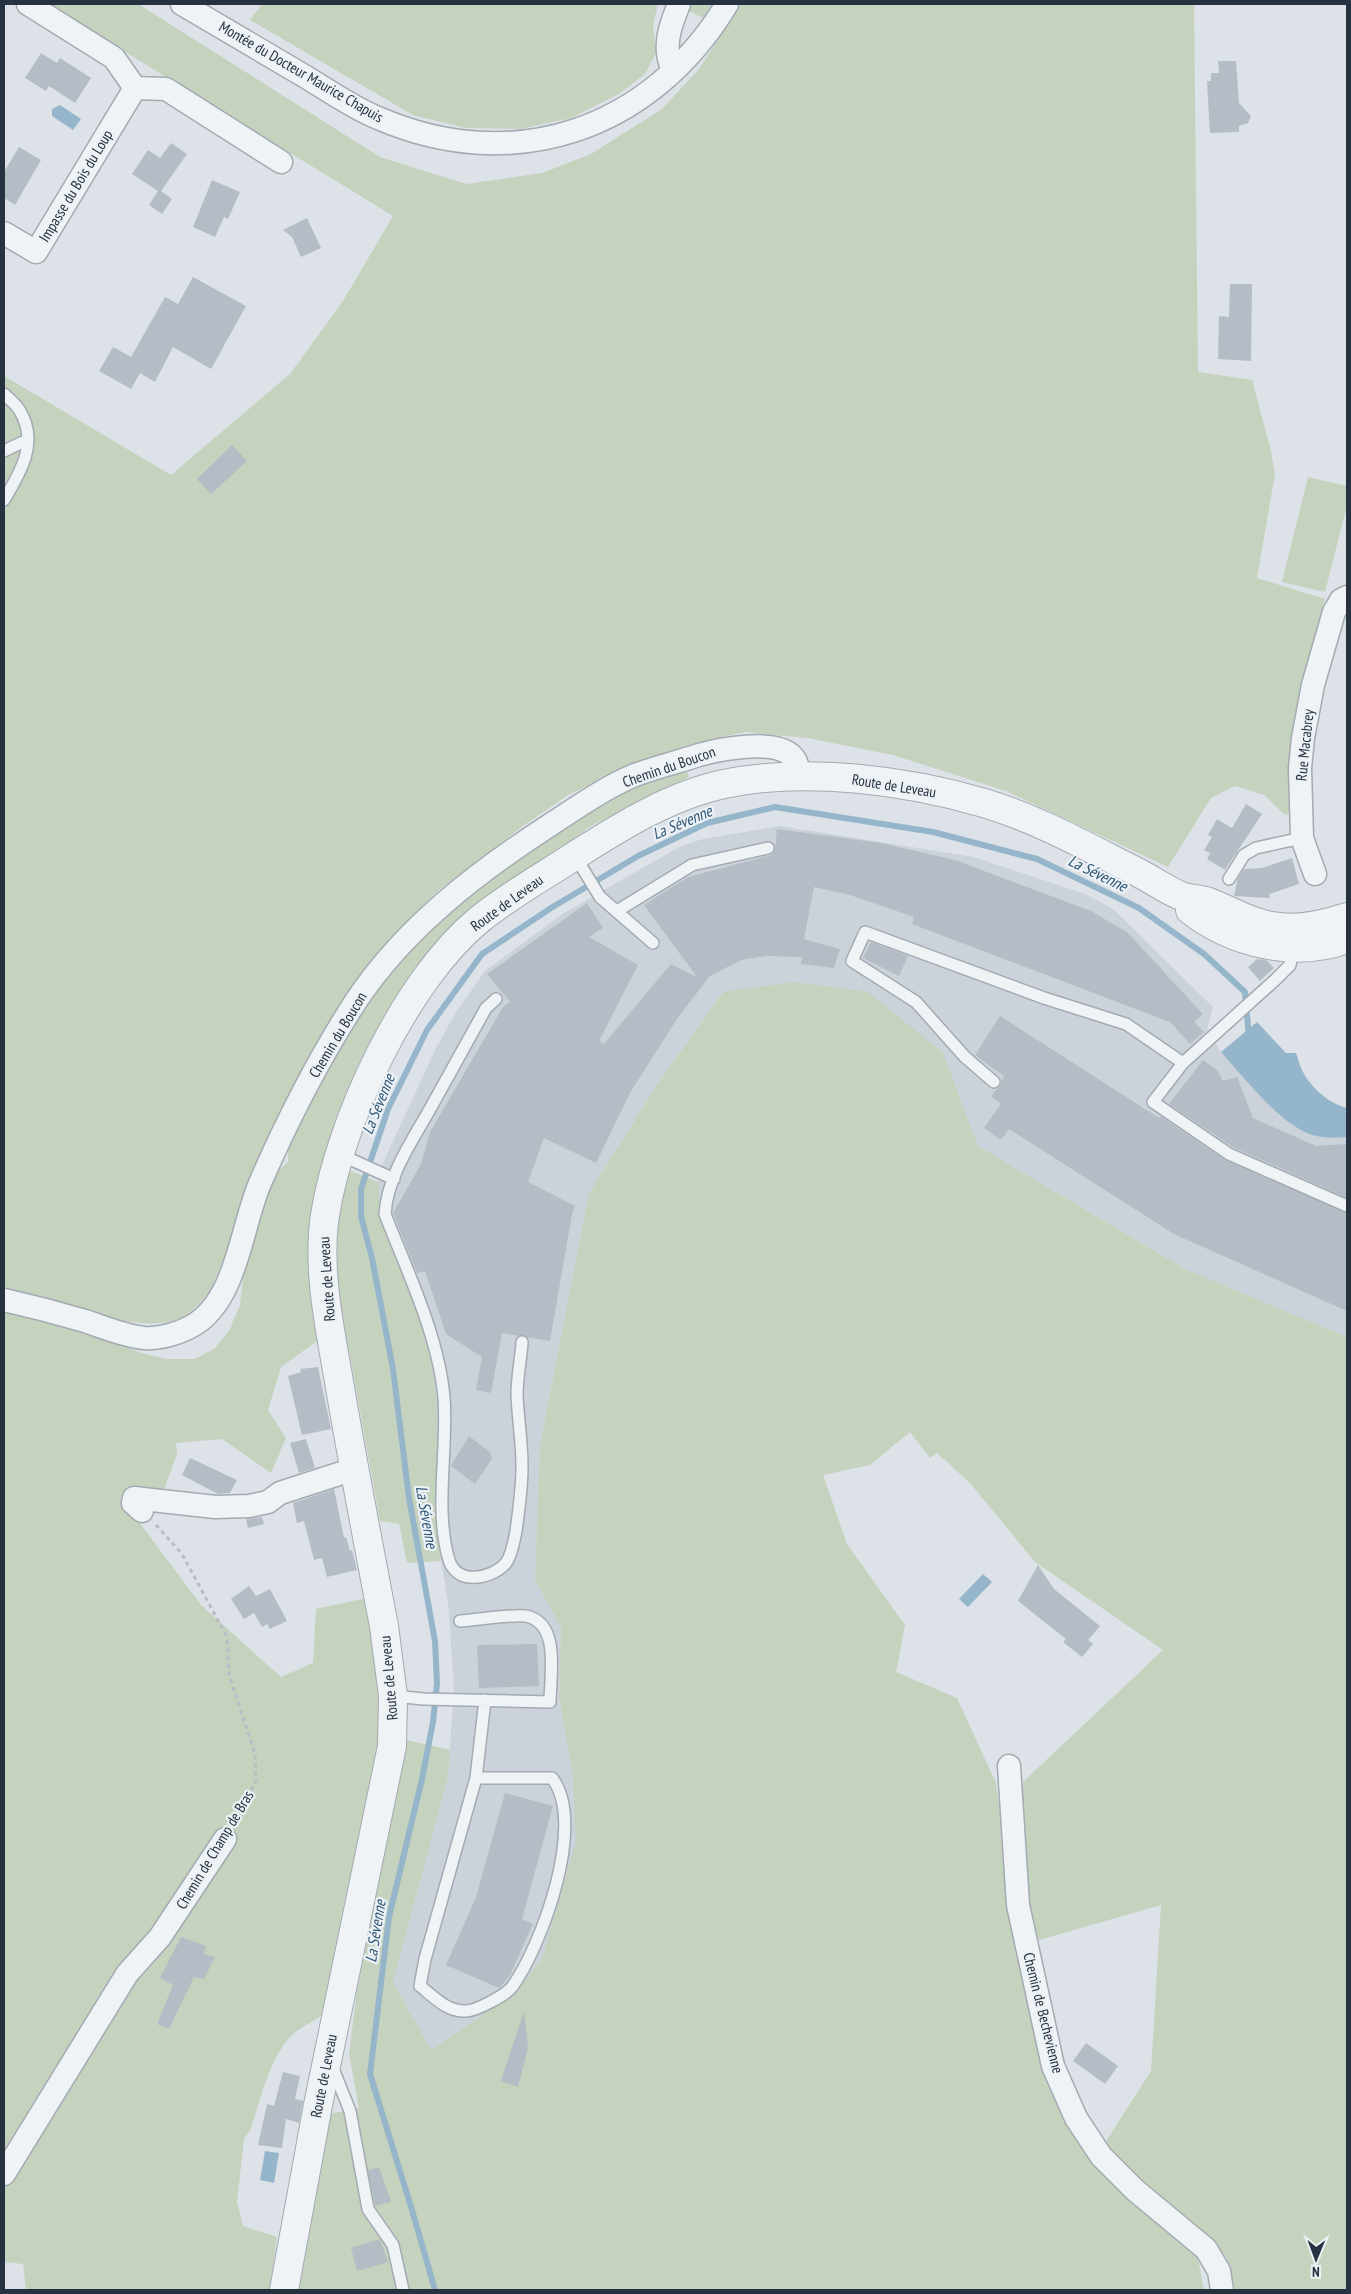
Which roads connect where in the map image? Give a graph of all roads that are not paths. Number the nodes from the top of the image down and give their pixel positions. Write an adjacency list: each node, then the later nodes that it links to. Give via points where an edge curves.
1 (28, 4): 6 (street, via 114,58)
2 (182, 4): 5 (street, Montée du Docteur Maurice Chapuis, via 377,118 426,135 466,143 510,144 574,131 604,120 628,106)
3 (679, 4): 5 (street, via 667,39 668,60)
4 (727, 4): 5 (street, Montée du Docteur Maurice Chapuis, via 691,56)
5 (674, 71)
6 (135, 88): 7 (street, via 166,89); 8 (street, Impasse du Bois du Loup, via 36,252)
7 (281, 162)
8 (4, 233)
9 (4, 394): 10 (lane, via 20,411)
10 (27, 440): 11 (lane); 12 (lane, via 27,456 21,472)
11 (4, 451)
12 (4, 500)
13 (1347, 597): 15 (street, Rue Macabrey, via 1341,600 1334,612 1313,685 1300,768)
14 (799, 775): 17 (street, Route de Leveau, via 750,780 698,791 641,818); 22 (street, Route de Leveau, via 922,789 986,804 1054,830 1174,892 1191,911 1232,934 1265,945); 31 (street, Chemin du Boucon, via 796,761 790,753 777,748 754,747 718,750 634,776 587,800 460,889 406,939 357,1000 272,1154 253,1199 227,1285 213,1307 193,1326 169,1336 144,1338)
15 (1302, 838): 18 (street, Rue Macabrey); 19 (lane, via 1256,848 1244,855)
16 (768, 848): 20 (lane, via 692,864)
17 (580, 865): 20 (lane, via 600,897); 28 (street, Route de Leveau, via 480,920 434,968 391,1033 371,1073)
18 (1315, 874)
19 (1229, 879)
20 (617, 911): 24 (lane)
21 (1347, 918): 22 (street)
22 (1295, 937): 23 (street, via 1333,944); 26 (lane, via 1290,964)
23 (1347, 940)
24 (653, 943)
25 (496, 999): 29 (lane, via 486,1008 412,1140)
26 (1183, 1063): 27 (lane, via 1126,1024 1044,998 865,932 852,961 916,1002 965,1057); 30 (lane, via 1153,1102 1229,1154)
27 (994, 1082)
28 (347, 1157): 29 (lane); 33 (street, Route de Leveau, via 324,1217 324,1280)
29 (394, 1179): 32 (lane, via 385,1214 433,1343 444,1395 443,1514 450,1562 457,1572 469,1577 482,1578 493,1573 506,1562 512,1548 522,1467 517,1394)
30 (1347, 1206)
31 (4, 1300)
32 (522, 1342)
33 (354, 1470): 34 (street, via 249,1506 215,1507 134,1498 133,1503); 36 (street, Route de Leveau, via 384,1626)
34 (142, 1511)
35 (460, 1621): 37 (lane, via 526,1616 541,1623 548,1633 550,1702)
36 (393, 1696): 37 (lane); 41 (street, Route de Leveau, via 392,1746 385,1788)
37 (485, 1700): 39 (lane)
38 (1008, 1766): 45 (street, Chemin de Bechevienne, via 1018,1905 1053,2066 1076,2118 1101,2156 1135,2190 1206,2249 1219,2270)
39 (476, 1778): 39 (lane, via 420,1986 446,2007 466,2012 486,2005 511,1989 534,1950 555,1888 564,1846 562,1797 552,1778)
40 (225, 1839): 42 (street, Chemin de Champ de Bras, via 160,1937 127,1974)
41 (328, 2056): 43 (street, Route de Leveau); 44 (lane, via 350,2111 368,2208 393,2245)
42 (4, 2174)
43 (284, 2290)
44 (404, 2290)
45 (1222, 2290)

